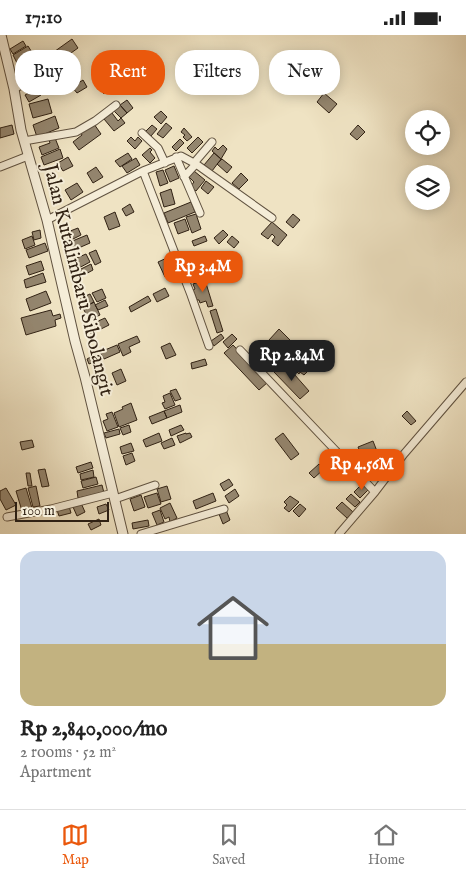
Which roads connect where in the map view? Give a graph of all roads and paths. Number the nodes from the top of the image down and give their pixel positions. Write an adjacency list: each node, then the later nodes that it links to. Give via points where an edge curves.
1 (2, 35): 2 (street, Jalan Kutalimbaru Sibolangit)
2 (14, 89): 5 (street, Jalan Kutalimbaru Sibolangit)
3 (116, 105): 5 (street, via 76,132)
4 (142, 133): 9 (street, via 158,148)
5 (24, 141): 7 (street, Jalan Kutalimbaru Sibolangit)
6 (212, 141): 10 (street)
7 (28, 156): 11 (street); 16 (street, Jalan Kutalimbaru Sibolangit)
8 (176, 157): 9 (street); 10 (street, via 186,157); 13 (street)
9 (165, 163): 12 (street)
10 (195, 163): 13 (street); 15 (street)
11 (0, 167)
12 (143, 171): 16 (street); 17 (street)
13 (184, 177): 14 (street)
14 (200, 213)
15 (272, 218)
16 (47, 220): 22 (street, Jalan Kutalimbaru Sibolangit)
17 (209, 346)
18 (240, 351): 21 (street)
19 (466, 382): 21 (street)
20 (155, 485): 22 (street)
21 (375, 492): 27 (street)
22 (114, 496): 24 (street); 25 (street, Jalan Kutalimbaru Sibolangit)
23 (224, 509): 26 (street)
24 (7, 517)
25 (123, 534)
26 (141, 534)
27 (339, 534)

